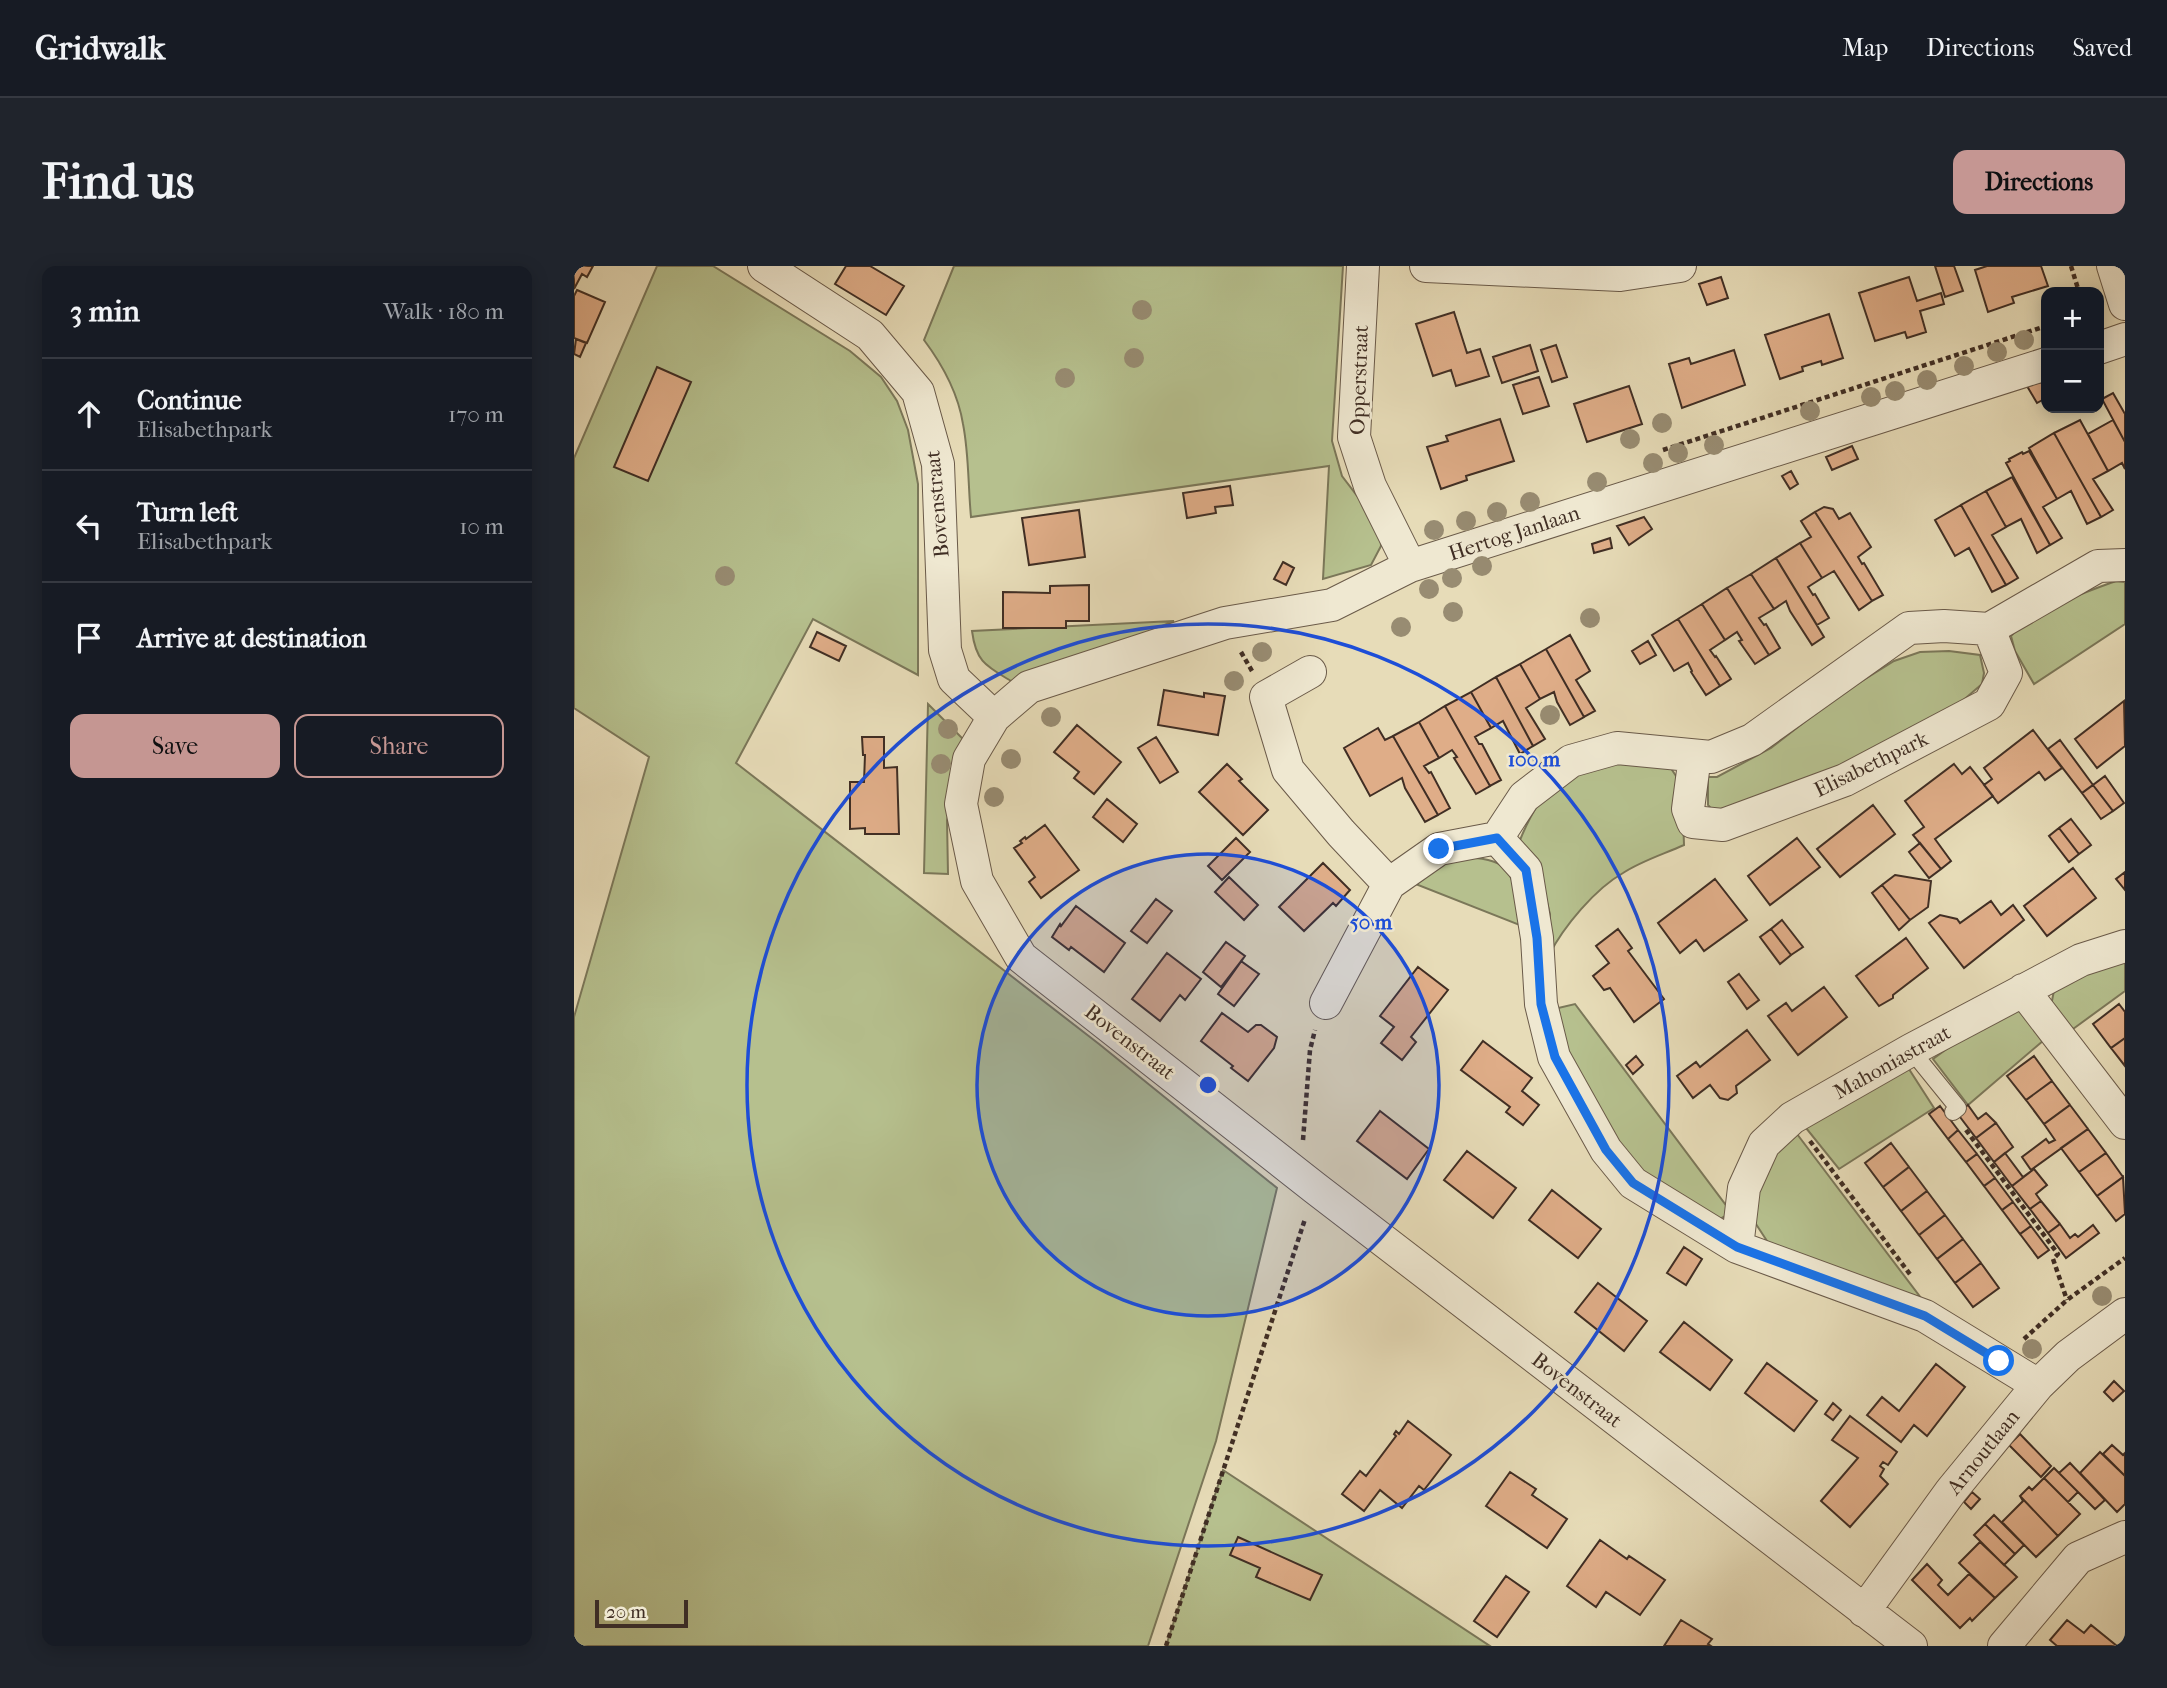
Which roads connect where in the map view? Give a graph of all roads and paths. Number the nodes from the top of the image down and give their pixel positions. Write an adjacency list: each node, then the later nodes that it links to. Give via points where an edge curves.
1 (764, 266): 20 (street, Bovenstraat, via 870,335 918,392 938,464 945,650 954,679)
2 (1363, 266): 15 (street, Opperstraat, via 1354,437 1370,486)
3 (1426, 266): 4 (street, via 1620,275)
4 (1680, 266)
5 (2071, 266): 7 (path)
6 (2113, 266): 8 (street)
7 (2077, 287)
8 (2125, 304)
9 (2041, 328): 13 (path)
10 (2125, 339): 11 (street)
11 (2104, 346)
12 (2041, 366): 15 (street, Hertog Janlaan)
13 (1661, 450)
14 (2125, 565): 17 (street, via 2098,566)
15 (1410, 566): 16 (street, Hertog Janlaan, via 1332,606)
16 (1225, 623): 19 (path); 20 (street, Hertog Janlaan, via 1029,687)
17 (1989, 629): 21 (street, via 1909,628 1752,740 1711,757); 21 (street, Elisabethpark, via 2006,673 1989,704 1845,780 1723,825 1693,822 1688,809)
18 (1310, 672): 19 (street)
19 (1266, 696): 23 (street, via 1288,770)
20 (993, 717): 31 (street, Bovenstraat, via 969,759 961,804 977,881 1021,957)
21 (1695, 756): 22 (street, via 1617,748 1571,761 1524,797)
22 (1497, 838): 23 (street, via 1439,849); 33 (street, via 1526,870 1541,1004 1555,1057 1606,1150 1633,1183)
23 (1389, 884): 26 (street)
24 (2125, 946): 25 (street, Mahoniastraat, via 2081,960)
25 (2023, 990): 27 (street, Mahoniastraat); 30 (street)
26 (1326, 1003): 31 (path, via 1310,1051 1302,1148)
27 (1911, 1049): 28 (lane, via 1958,1108); 29 (street, Mahoniastraat)
28 (1953, 1112): 35 (path, via 2058,1254 2053,1259)
29 (1792, 1118): 33 (street, Mahoniastraat, via 1764,1144 1744,1188); 37 (path, via 1930,1300)
30 (2125, 1123)
31 (1287, 1167): 32 (street, Bovenstraat)
32 (1315, 1188): 41 (street, Bovenstraat); 42 (path)
33 (1737, 1247): 37 (street)
34 (2125, 1258): 35 (path)
35 (2067, 1300): 38 (path)
36 (2125, 1314): 39 (street, Arnoutlaan)
37 (1925, 1316): 38 (street)
38 (1999, 1361): 39 (street)
39 (2038, 1385): 41 (street, Arnoutlaan, via 1951,1491)
40 (2125, 1537): 44 (street, via 2078,1558)
41 (1864, 1611): 43 (street, Bovenstraat)
42 (1166, 1646)
43 (1911, 1646)
44 (2004, 1646)

